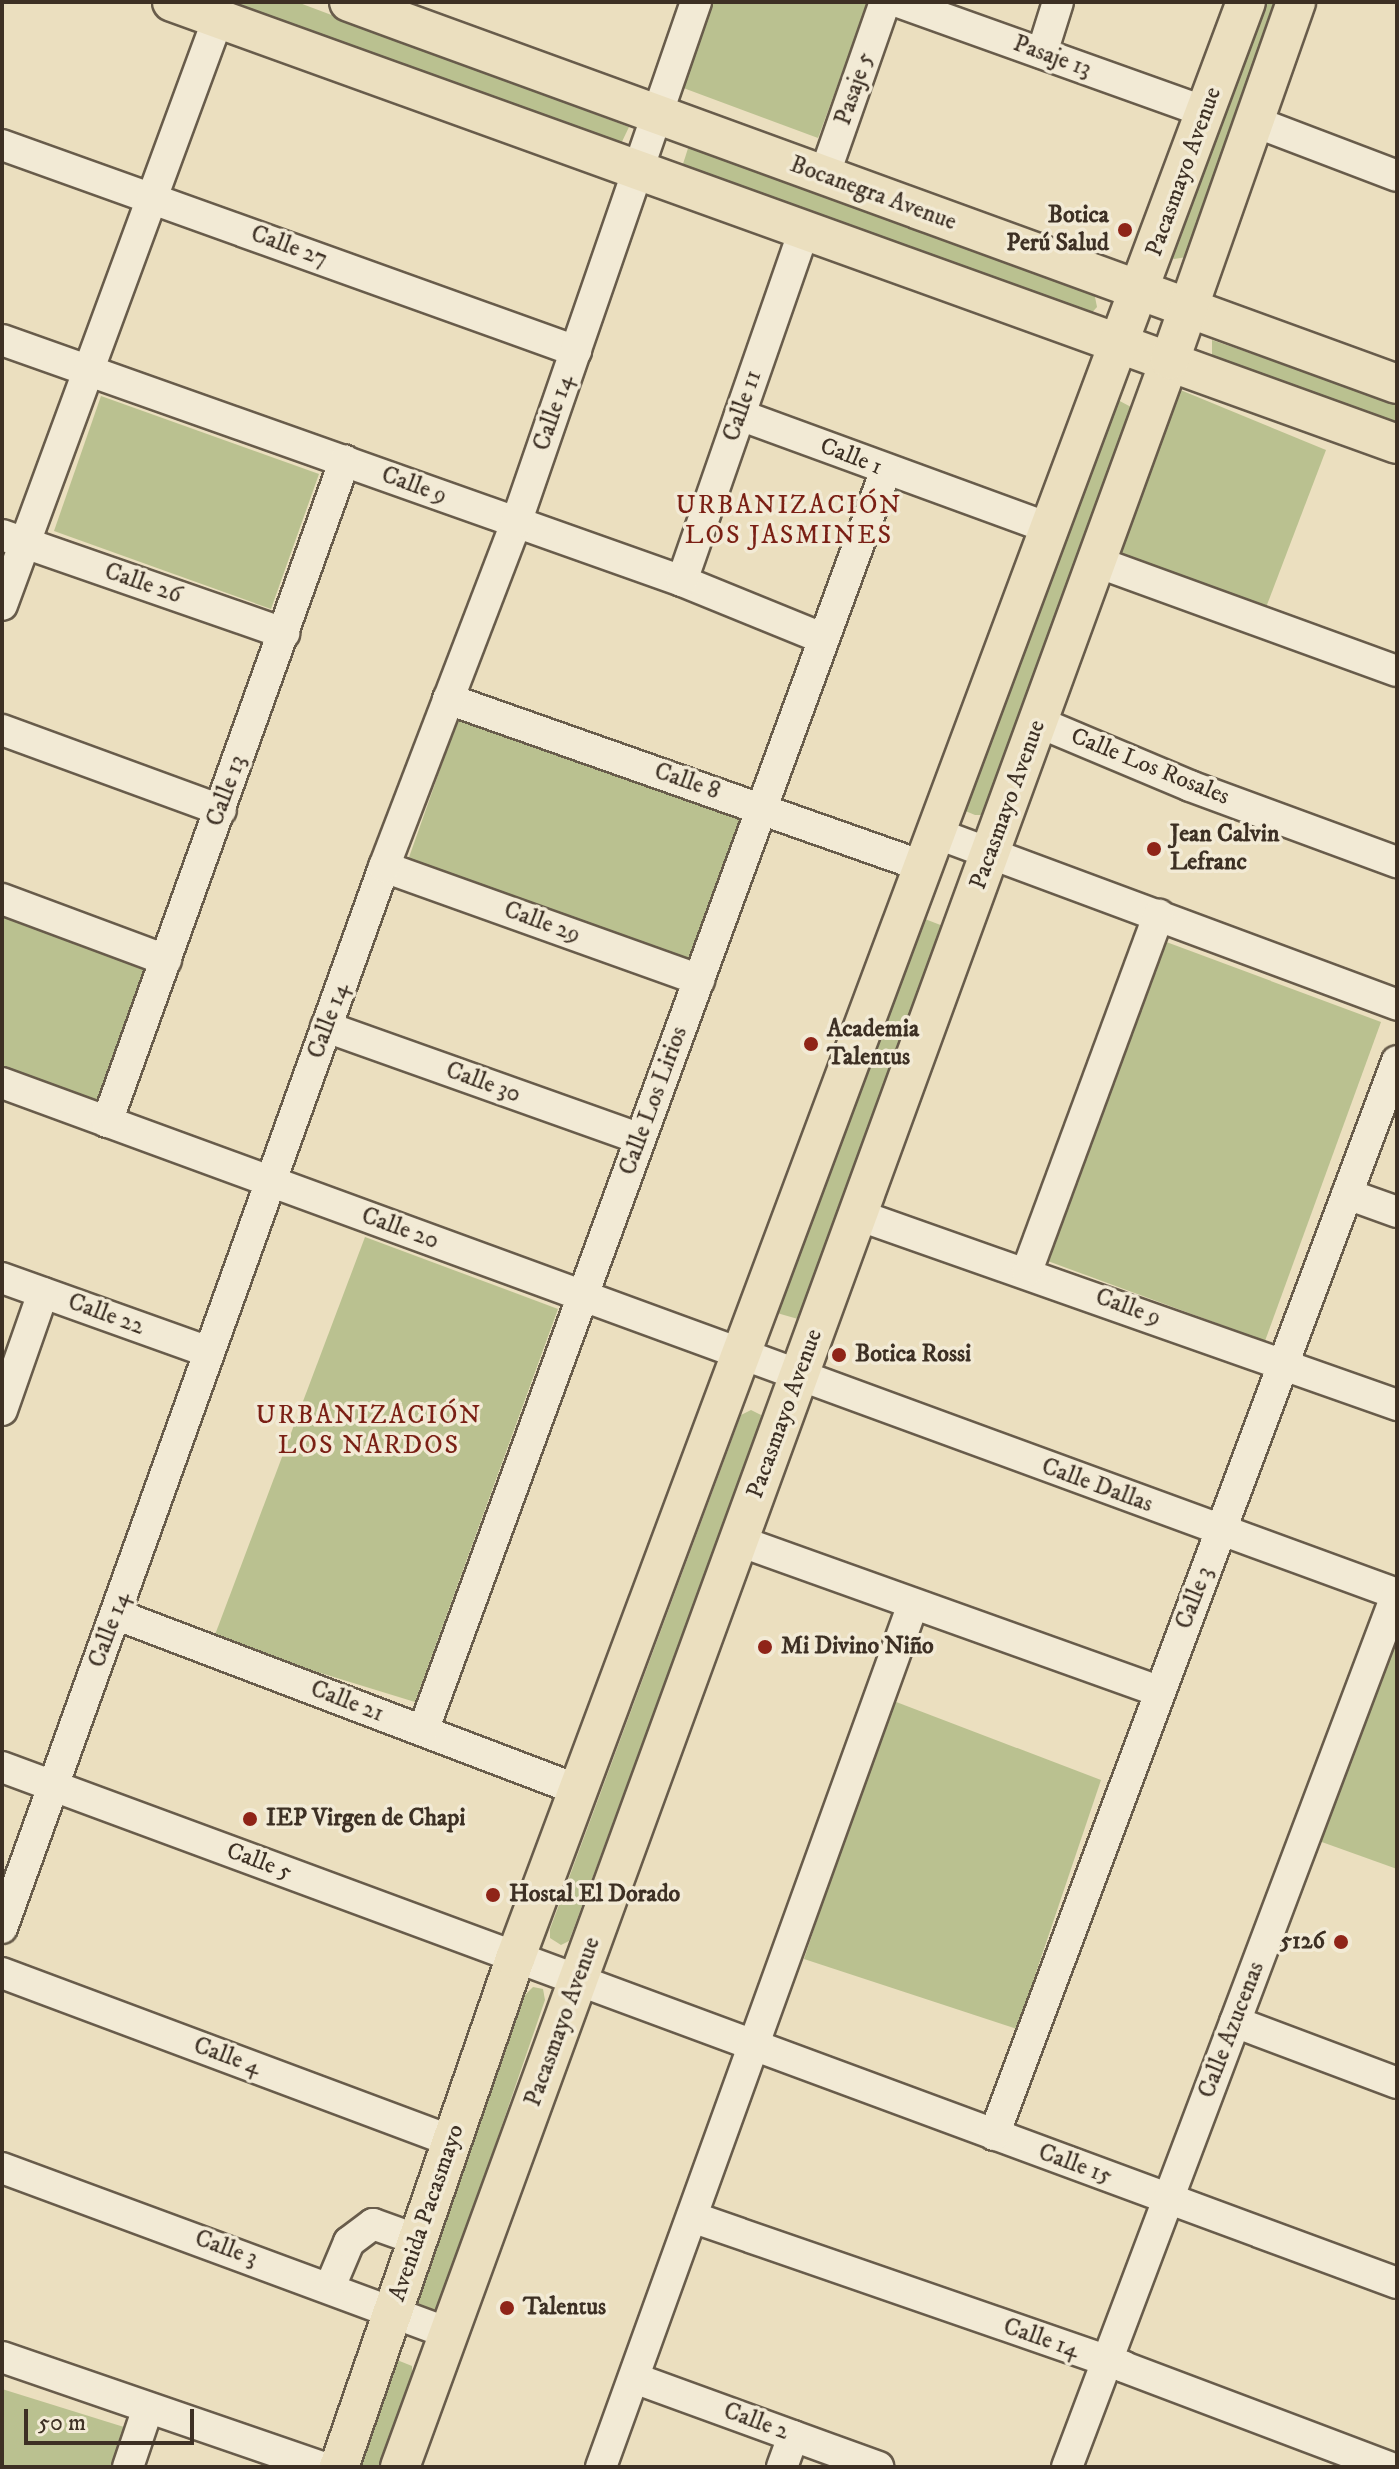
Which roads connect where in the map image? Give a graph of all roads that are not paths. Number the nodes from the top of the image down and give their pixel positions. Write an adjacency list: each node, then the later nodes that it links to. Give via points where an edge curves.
1 (172, 2): 9 (main road)
2 (349, 2): 12 (main road, Bocanegra Avenue)
3 (696, 2): 12 (street, Calle 14)
4 (885, 2): 16 (street, Pasaje 5)
5 (898, 2): 10 (street, Pasaje 13)
6 (1058, 2): 10 (street)
7 (1246, 2): 11 (main road, Pacasmayo Avenue)
8 (1296, 2): 13 (main road, Pacasmayo Avenue)
9 (218, 19): 15 (main road); 18 (street)
10 (1042, 53): 11 (street, Pasaje 13)
11 (1206, 112): 20 (main road, Pacasmayo Avenue)
12 (656, 114): 15 (street, Calle 14); 16 (main road, Bocanegra Avenue)
13 (1253, 121): 17 (street); 21 (main road, Pacasmayo Avenue)
14 (2, 145): 18 (street, Calle 27)
15 (640, 171): 19 (main road); 24 (street, Calle 14)
16 (824, 176): 20 (main road, Bocanegra Avenue)
17 (1397, 176)
18 (154, 198): 24 (street, Calle 27); 26 (street)
19 (804, 230): 23 (main road); 28 (street, Calle 11)
20 (1141, 292): 21 (main road, Bocanegra Avenue); 23 (main road, Pacasmayo Avenue)
21 (1188, 309): 25 (main road); 27 (main road, Bocanegra Avenue)
22 (2, 340): 26 (street, Calle 9)
23 (1122, 344): 25 (main road); 33 (main road, Pacasmayo Avenue)
24 (576, 351): 32 (street, Calle 14)
25 (1170, 360): 29 (main road); 35 (main road, Pacasmayo Avenue)
26 (89, 368): 30 (street, Calle 9); 34 (street)
27 (1397, 384)
28 (740, 415): 31 (street, Calle 1); 36 (street, Calle 11)
29 (1397, 444)
30 (345, 460): 32 (street, Calle 9); 38 (street, Calle 13)
31 (886, 470): 33 (street, Calle 1); 39 (street, Calle Los Lirios)
32 (516, 523): 36 (street, Calle 9); 41 (street, Calle 14)
33 (1052, 529): 48 (main road, Pacasmayo Avenue)
34 (13, 539): 37 (street); 38 (street, Calle 26)
35 (1097, 562): 40 (street); 42 (main road, Pacasmayo Avenue)
36 (682, 581): 39 (street, Calle 9)
37 (2, 605)
38 (284, 633): 45 (street, Calle 13)
39 (824, 639): 44 (street, Calle Los Lirios)
40 (1397, 671)
41 (448, 699): 44 (street, Calle 8); 49 (street, Calle 14)
42 (1038, 722): 46 (main road, Pacasmayo Avenue); 47 (street, Calle Los Rosales, via 1190,786)
43 (2, 730): 45 (street)
44 (761, 809): 48 (street, Calle 8); 54 (street, Calle Los Lirios)
45 (221, 810): 53 (street, Calle 13)
46 (990, 852): 48 (street, Calle 8); 51 (main road, Pacasmayo Avenue); 52 (street, Calle 8)
47 (1397, 862)
48 (927, 863): 51 (main road); 70 (main road, Pacasmayo Avenue)
49 (384, 867): 54 (street, Calle 29); 56 (street, Calle 14)
50 (2, 899): 53 (street)
51 (971, 905): 64 (main road, Pacasmayo Avenue)
52 (1159, 915): 55 (street, Calle 8); 65 (street)
53 (166, 960): 59 (street, Calle 13)
54 (699, 980): 60 (street, Calle Los Lirios)
55 (1397, 1005)
56 (326, 1027): 60 (street, Calle 30); 61 (street, Calle 14)
57 (1396, 1065): 62 (street, Calle 3)
58 (2, 1083): 59 (street, Calle 20)
59 (107, 1122): 61 (street, Calle 20)
60 (640, 1139): 68 (street, Calle Los Lirios)
61 (271, 1182): 68 (street, Calle 20); 69 (street, Calle 14)
62 (1347, 1194): 63 (street); 71 (street, Calle 3)
63 (1397, 1212)
64 (858, 1215): 65 (street, Calle 9); 72 (main road, Pacasmayo Avenue)
65 (1027, 1271): 71 (street, Calle 9)
66 (2, 1278): 67 (street, Calle 22)
67 (43, 1293): 69 (street, Calle 22); 74 (street)
68 (583, 1296): 70 (street, Calle 20); 81 (street, Calle Los Lirios)
69 (209, 1352): 79 (street, Calle 14)
70 (741, 1358): 72 (street, Calle 20); 84 (main road, Pacasmayo Avenue)
71 (1280, 1364): 73 (street, Calle 9); 75 (street, Calle 3)
72 (798, 1378): 75 (street, Calle Dallas); 76 (main road, Pacasmayo Avenue)
73 (1397, 1405)
74 (2, 1410)
75 (1221, 1530): 77 (street, Calle Dallas); 80 (street, Calle 3)
76 (739, 1541): 78 (street); 88 (main road, Pacasmayo Avenue)
77 (1397, 1594): 89 (street, Calle Azucenas)
78 (912, 1607): 80 (street); 90 (street)
79 (115, 1614): 81 (street, Calle 21); 83 (street, Calle 14)
80 (1160, 1692): 92 (street, Calle 3)
81 (423, 1731): 84 (street, Calle 21)
82 (2, 1767): 83 (street, Calle 5)
83 (53, 1787): 85 (street, Calle 14); 86 (street, Calle 5)
84 (578, 1790): 86 (main road, Pacasmayo Avenue)
85 (2, 1928)
86 (515, 1959): 88 (street, Calle 15); 93 (main road, Avenida Pacasmayo)
87 (2, 1973): 93 (street, Calle 4)
88 (577, 1982): 90 (street, Calle 15); 101 (main road, Pacasmayo Avenue)
89 (1235, 2022): 91 (street); 95 (street, Calle Azucenas)
90 (753, 2047): 92 (street, Calle 15); 96 (street)
91 (1397, 2083)
92 (994, 2135): 95 (street, Calle 15)
93 (452, 2141): 97 (main road, Avenida Pacasmayo)
94 (2, 2168): 99 (street, Calle 3)
95 (1168, 2200): 98 (street, Calle 15); 103 (street, Calle Azucenas)
96 (692, 2217): 103 (street, Calle 14); 104 (street)
97 (418, 2240): 99 (street, via 373,2224 349,2242); 100 (main road, Avenida Pacasmayo)
98 (1397, 2283)
99 (330, 2287): 100 (street, Calle 3)
100 (393, 2311): 101 (street, Calle 3); 109 (main road, Avenida Pacasmayo)
101 (449, 2333): 110 (main road, Pacasmayo Avenue)
102 (2, 2357): 105 (street)
103 (1107, 2361): 114 (street, Calle Azucenas); 115 (street, Calle 14)
104 (634, 2378): 106 (street, Calle 2); 111 (street)
105 (148, 2408): 107 (street); 108 (street)
106 (793, 2436): 112 (street); 113 (street, Calle 2)
107 (128, 2467)
108 (322, 2467)
109 (339, 2467)
110 (400, 2467)
111 (601, 2467)
112 (782, 2467)
113 (878, 2467)
114 (1067, 2467)
115 (1389, 2467)

